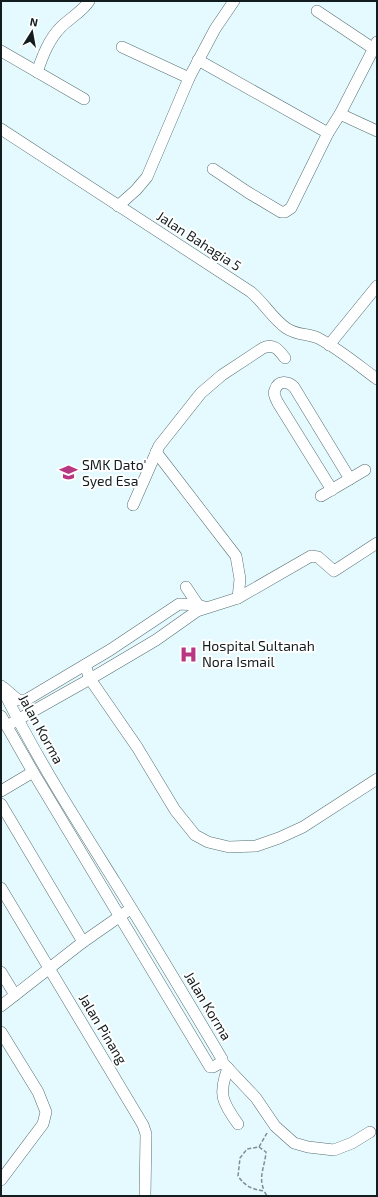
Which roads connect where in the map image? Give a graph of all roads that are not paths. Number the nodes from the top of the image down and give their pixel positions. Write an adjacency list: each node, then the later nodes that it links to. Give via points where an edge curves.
1 (89, 1): 8 (street, via 50,40)
2 (234, 1): 7 (street, via 215,28)
3 (317, 11): 4 (street)
4 (376, 45): 11 (street)
5 (122, 47): 9 (street)
6 (1, 51): 8 (street)
7 (198, 60): 9 (street); 14 (street)
8 (37, 72): 10 (street)
9 (189, 78): 16 (street, via 147,177)
10 (84, 98)
11 (340, 114): 13 (street); 14 (street)
12 (1, 129): 16 (street, Jalan Bahagia 5)
13 (377, 131)
14 (328, 133): 15 (street, via 291,208 285,212 249,193)
15 (213, 169)
16 (118, 206): 18 (street, Jalan Bahagia 5, via 251,292 286,328 298,334 316,337)
17 (377, 286): 18 (street)
18 (329, 345): 20 (street, Jalan Bahagia 5)
19 (285, 358): 21 (street, via 275,347 268,346 222,375 201,394)
20 (377, 378)
21 (156, 452): 26 (street); 29 (street, via 236,556 240,579)
22 (366, 470): 23 (street)
23 (350, 479): 24 (street); 24 (street, via 294,387 285,382 279,385 274,395 278,403)
24 (332, 490): 25 (street)
25 (321, 496)
26 (133, 505)
27 (377, 543): 29 (street, via 334,571 318,557 311,556)
28 (186, 586): 30 (street)
29 (238, 598): 30 (street)
30 (200, 608): 31 (street, via 179,604); 33 (street, via 156,640)
31 (104, 653): 32 (street); 33 (street)
32 (85, 665): 34 (street); 35 (street, via 26,700 18,700)
33 (111, 666): 34 (street)
34 (90, 679): 36 (street); 39 (street, via 137,747 185,824 195,835 208,842 229,847 256,846 280,838 303,827)
35 (1, 686): 36 (street, Jalan Korma)
36 (17, 719): 37 (street); 43 (street, Jalan Korma, via 54,785)
37 (4, 721): 38 (street, Jalan Korma)
38 (33, 772): 40 (street); 44 (street, Jalan Korma)
39 (377, 779)
40 (1, 791)
41 (1, 804): 45 (street)
42 (1, 888): 46 (street, Jalan Pinang)
43 (131, 908): 44 (street); 51 (street, Jalan Korma)
44 (120, 916): 45 (street); 51 (street, Jalan Korma, via 210,1066)
45 (84, 942): 46 (street)
46 (49, 969): 48 (street); 55 (street, Jalan Pinang, via 143,1125 146,1134)
47 (1, 972): 48 (street)
48 (15, 995): 49 (street)
49 (1, 1006)
50 (1, 1032): 54 (street, via 38,1092 46,1112 44,1124)
51 (225, 1065): 52 (street, via 223,1099); 53 (street, via 256,1098 281,1132 294,1143 334,1150)
52 (238, 1124)
53 (370, 1132)
54 (1, 1180)
55 (145, 1196)

